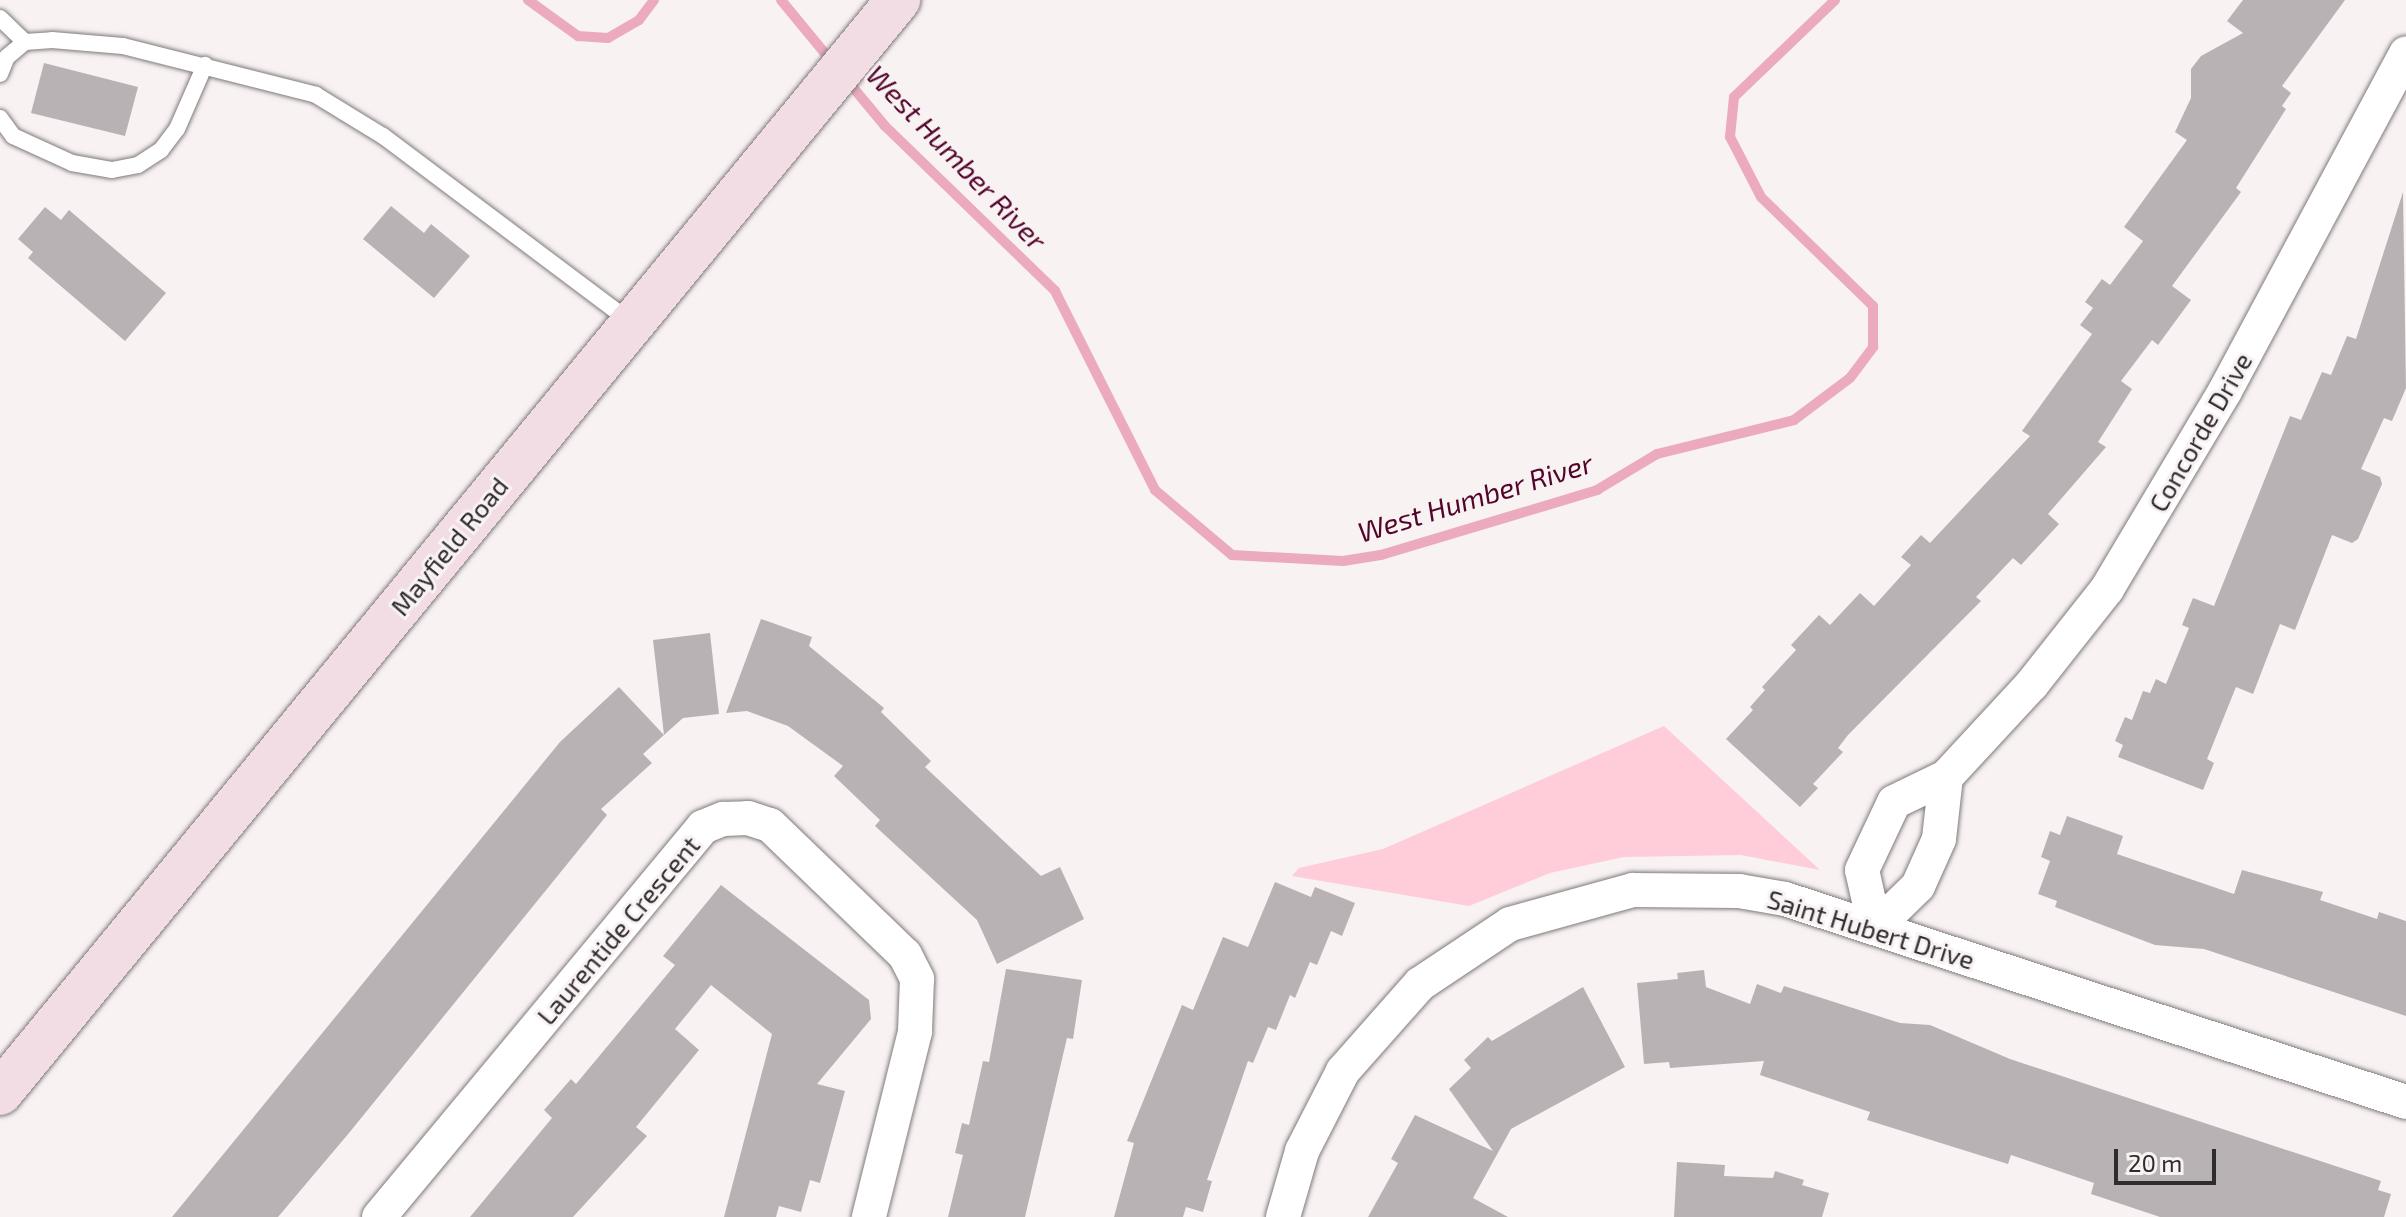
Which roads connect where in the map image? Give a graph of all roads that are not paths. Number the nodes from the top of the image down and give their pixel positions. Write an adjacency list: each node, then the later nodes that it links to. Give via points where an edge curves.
1 (885, 16): 9 (main road, Mayfield Road)
2 (0, 18): 3 (lane)
3 (25, 42): 5 (lane, via 123,46); 6 (lane, via 7,57)
4 (2406, 53): 10 (street, Concorde Drive, via 2225,391 2107,589 2032,684)
5 (205, 65): 8 (lane, via 177,129 161,150 138,165 112,170 72,163); 9 (lane, via 316,95 383,136)
6 (0, 74)
7 (0, 118): 8 (lane)
8 (6, 141)
9 (633, 323): 12 (main road, Mayfield Road)
10 (1946, 777): 11 (street, via 1939,839 1918,886); 11 (street, Concorde Drive, via 1894,802 1862,870)
11 (1875, 928): 13 (street, Saint Hubert Drive); 16 (street, Saint Hubert Drive, via 1785,899 1689,888 1592,898 1510,924 1420,984 1343,1071 1302,1151)
12 (0, 1093)
13 (2406, 1102)
14 (379, 1217): 15 (street, Laurentide Crescent, via 703,827 748,818 770,825 905,955 917,979 915,1032)
15 (869, 1217)
16 (1283, 1217)

